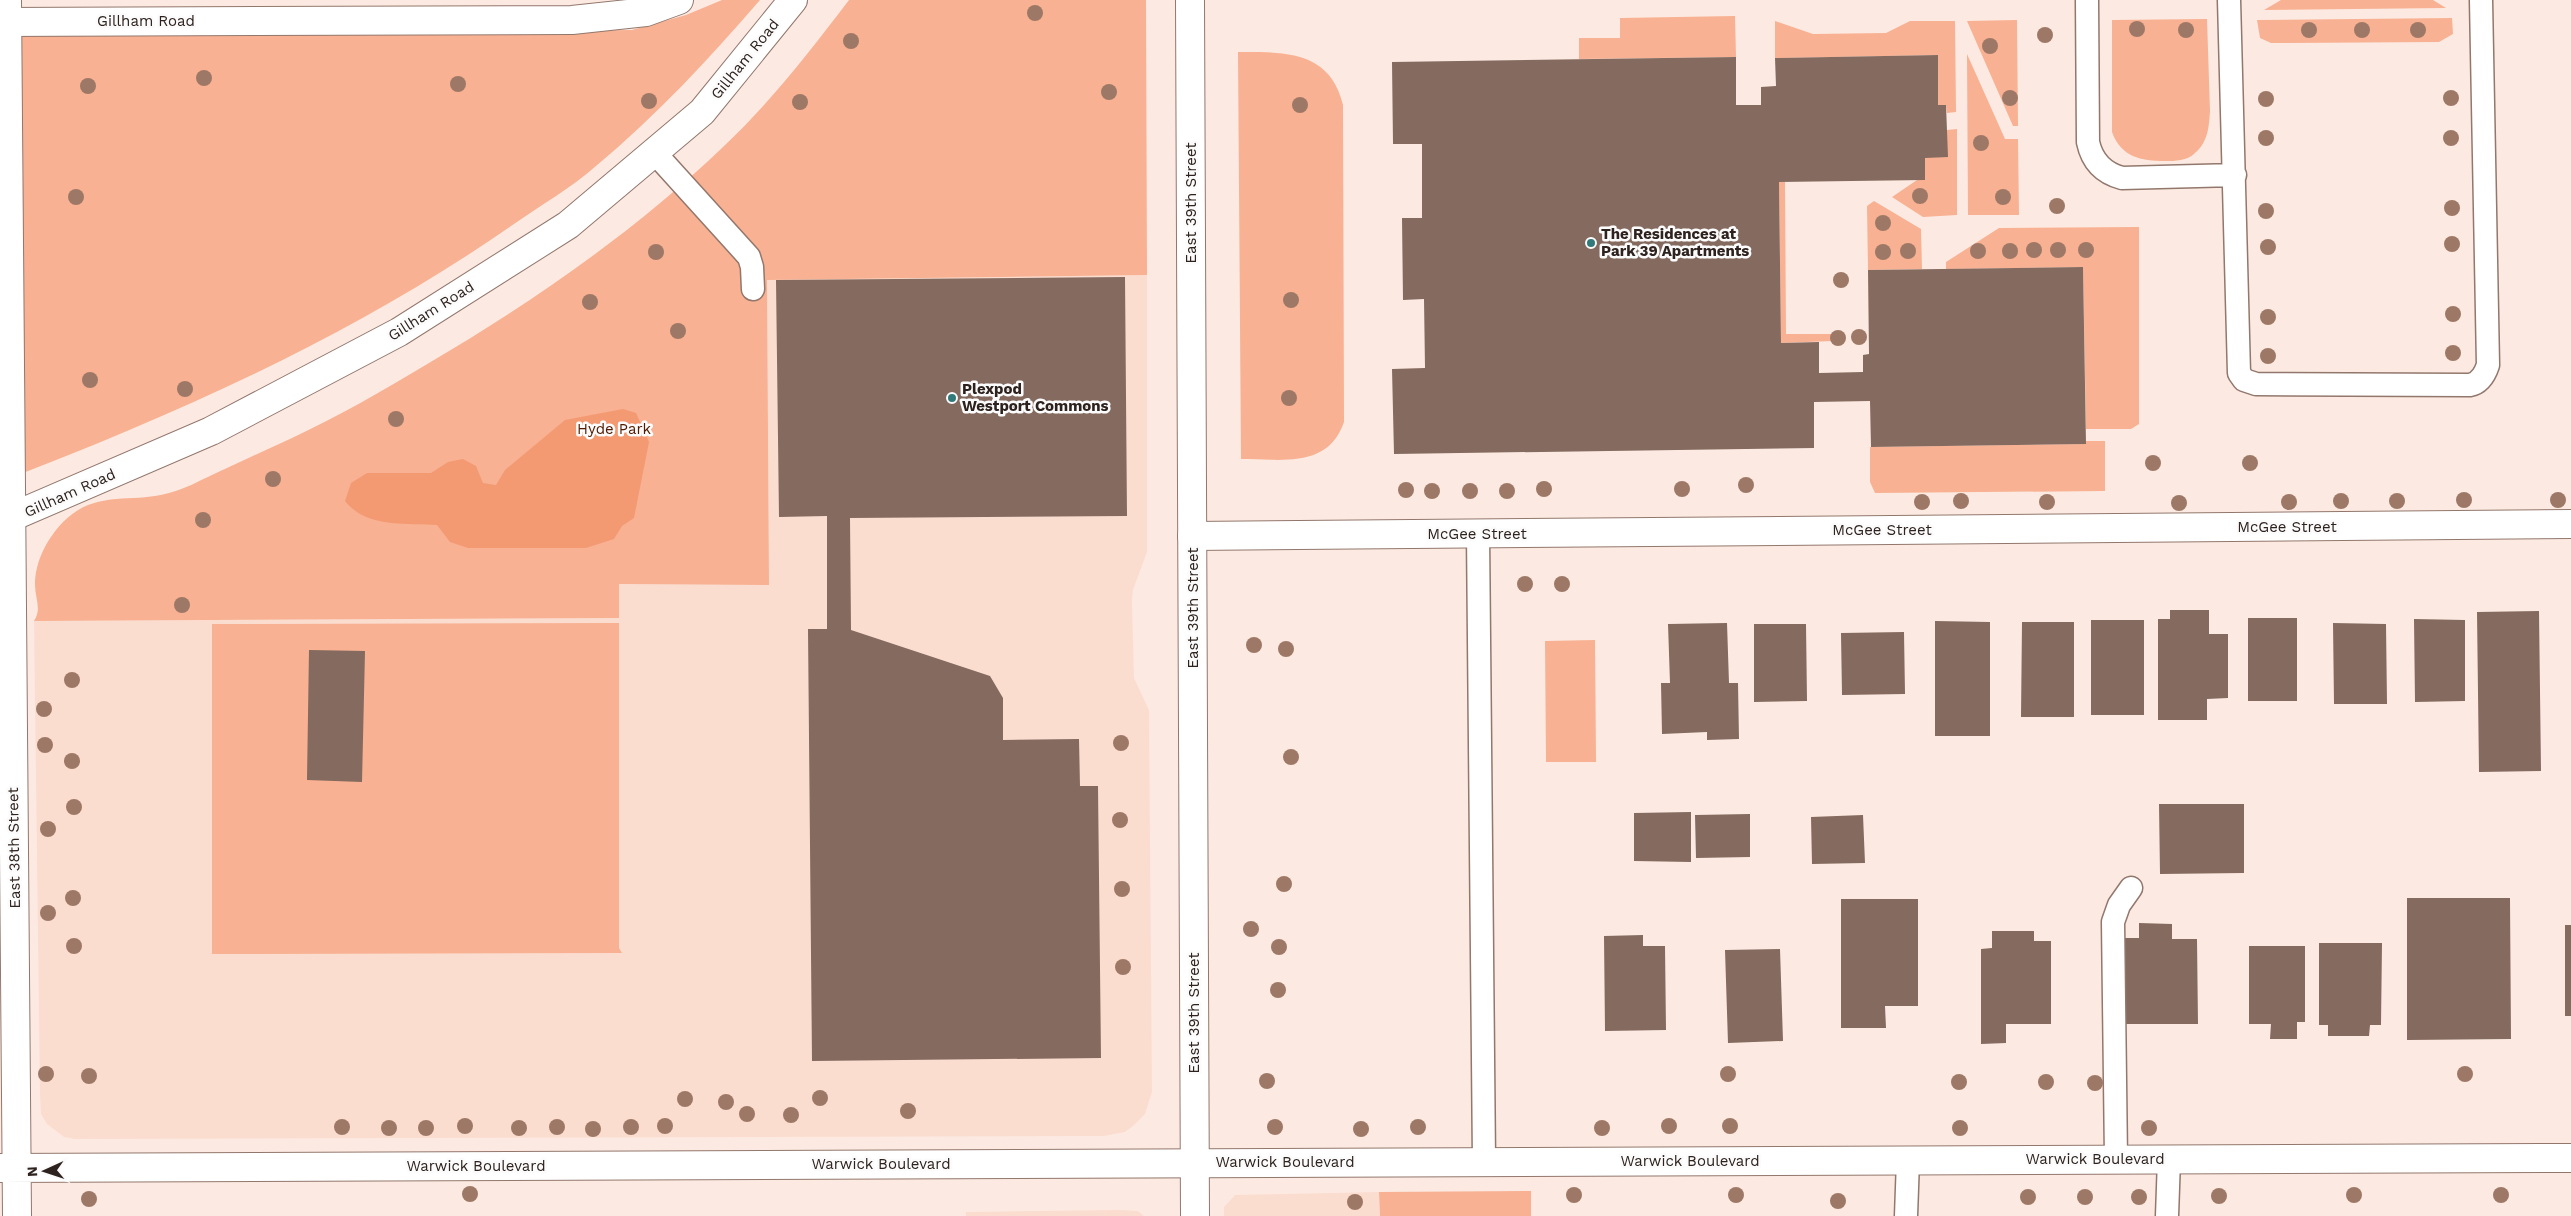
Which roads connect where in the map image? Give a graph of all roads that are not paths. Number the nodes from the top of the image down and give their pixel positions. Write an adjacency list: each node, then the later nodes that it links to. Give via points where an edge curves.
1 (679, 0): 7 (street, Gillham Road, via 646,12 572,20)
2 (793, 0): 8 (street, Gillham Road, via 702,112)
3 (1190, 0): 14 (street, East 39th Street)
4 (2087, 0): 9 (lane, via 2088,142 2095,160 2108,173 2122,178)
5 (2229, 0): 9 (lane)
6 (2482, 0): 9 (lane, via 2488,364 2476,384 2256,384 2244,380 2240,374)
7 (5, 15): 11 (street, East 38th Street)
8 (654, 152): 10 (lane, via 749,257); 11 (street, Gillham Road, via 568,225 399,332 211,432)
9 (2235, 175)
10 (753, 289)
11 (5, 521): 22 (street, East 38th Street)
12 (2571, 524): 13 (street, McGee Street)
13 (1478, 534): 14 (street, McGee Street); 20 (lane)
14 (1192, 536): 21 (street, East 39th Street)
15 (2131, 888): 17 (lane, via 2119,905 2113,922)
16 (2571, 1158): 18 (street, Warwick Boulevard)
17 (2116, 1159): 18 (street, Warwick Boulevard); 19 (street, Warwick Boulevard)
18 (2169, 1159): 26 (lane)
19 (1908, 1160): 20 (street, Warwick Boulevard); 25 (lane)
20 (1484, 1162): 21 (street, Warwick Boulevard)
21 (1195, 1163): 22 (street, Warwick Boulevard); 24 (street, East 39th Street)
22 (8, 1168): 23 (street, East 38th Street)
23 (17, 1216)
24 (1195, 1216)
25 (1906, 1216)
26 (2167, 1216)

